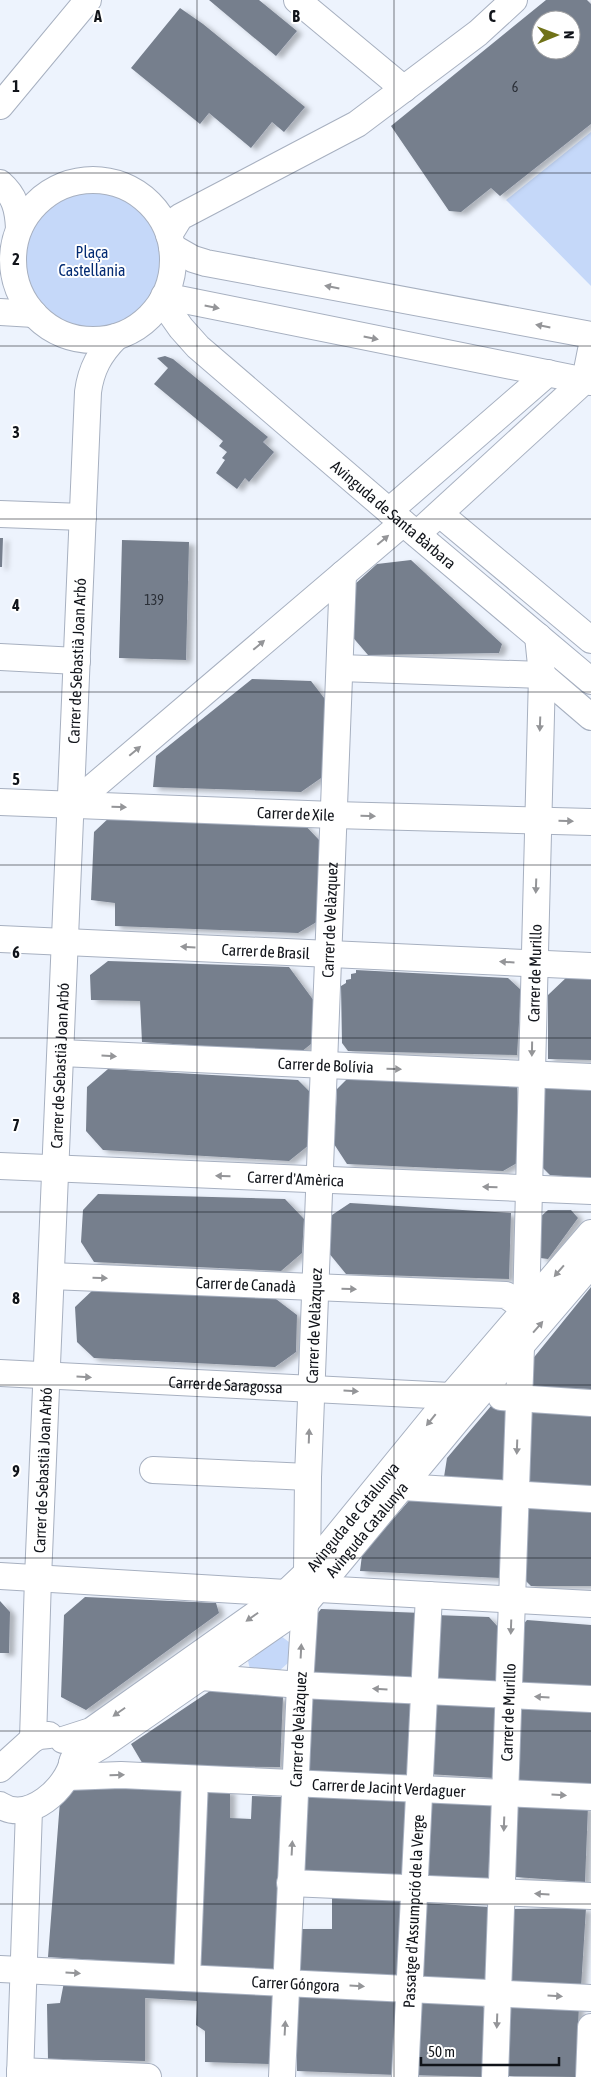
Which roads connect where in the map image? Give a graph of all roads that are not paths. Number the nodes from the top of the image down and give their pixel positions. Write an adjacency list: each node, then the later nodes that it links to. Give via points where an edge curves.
1 (88, 0): 5 (street)
2 (297, 0): 4 (street)
3 (514, 0): 4 (street, via 478,33)
4 (404, 90): 9 (street, via 356,124)
5 (0, 106)
6 (2, 184): 7 (street, via 28,197); 10 (street, via 18,209)
7 (45, 196): 8 (street, via 73,182 104,180 126,187); 10 (street, via 32,207)
8 (153, 206): 9 (street, via 172,212); 11 (street)
9 (192, 210): 11 (street, via 180,217); 12 (street, via 187,234 190,245)
10 (19, 228): 13 (street)
11 (170, 241): 12 (street, via 192,259); 14 (street, via 172,274)
12 (206, 263): 19 (street, one-way to 12)
13 (7, 283): 16 (street, via 21,295)
14 (163, 298): 17 (street); 21 (street, Avinguda de Santa Bàrbara, via 181,328); 23 (street, one-way to 23)
15 (0, 312): 16 (street)
16 (34, 314): 18 (street)
17 (142, 323): 20 (street); 21 (street, Avinguda de Santa Bàrbara, via 177,334)
18 (64, 335): 20 (street, via 90,340); 25 (street, Carrer de Sebastià Joan Arbó, via 81,362)
19 (591, 335)
20 (116, 337): 25 (street, Carrer de Sebastià Joan Arbó, via 99,356 90,376)
21 (198, 347): 29 (street, Avinguda de Santa Bàrbara)
22 (591, 350): 24 (street)
23 (548, 374): 24 (street); 29 (street)
24 (588, 381): 27 (street)
25 (88, 392): 28 (street, Carrer de Sebastià Joan Arbó)
26 (0, 514): 28 (street)
27 (440, 514): 29 (street); 31 (street)
28 (83, 517): 35 (street, Carrer de Sebastià Joan Arbó)
29 (403, 523): 30 (street, one-way to 29); 32 (street, Avinguda de Santa Bàrbara)
30 (343, 574): 36 (street, Carrer de Velàzquez); 41 (street, one-way to 30)
31 (557, 612): 32 (street); 33 (street)
32 (538, 636): 37 (street, Carrer de Murillo); 38 (street, Avinguda de Santa Bàrbara)
33 (591, 640)
34 (0, 658): 35 (street)
35 (77, 661): 41 (street, Carrer de Sebastià Joan Arbó)
36 (340, 668): 37 (street); 42 (street, Carrer de Velàzquez)
37 (542, 675): 39 (street); 43 (street, Carrer de Murillo, one-way to 43)
38 (591, 681)
39 (591, 717)
40 (0, 802): 41 (street, Carrer de Xile)
41 (72, 805): 42 (street, Carrer de Xile, one-way to 42); 46 (street, Carrer de Sebastià Joan Arbó)
42 (334, 815): 43 (street, Carrer de Xile, one-way to 43); 47 (street, Carrer de Velàzquez)
43 (538, 820): 44 (street, Carrer de Xile, one-way to 44); 48 (street, Carrer de Murillo, one-way to 48)
44 (591, 822)
45 (0, 939): 46 (street, Carrer de Brasil)
46 (66, 942): 47 (street, Carrer de Brasil, one-way to 46); 50 (street, Carrer de Sebastià Joan Arbó)
47 (328, 953): 48 (street, Carrer de Brasil, one-way to 47); 51 (street, Carrer de Velàzquez)
48 (534, 963): 49 (street, Carrer de Brasil); 52 (street, Carrer de Murillo, one-way to 52)
49 (591, 966)
50 (61, 1053): 51 (street, Carrer de Bolívia, one-way to 51); 55 (street, Carrer de Sebastià Joan Arbó)
51 (323, 1066): 52 (street, Carrer de Bolívia, one-way to 52); 56 (street, Carrer de Velàzquez)
52 (531, 1075): 53 (street, Carrer de Bolívia); 57 (street, Carrer de Murillo)
53 (591, 1077)
54 (0, 1166): 55 (street, Carrer d'Amèrica)
55 (56, 1169): 56 (street, Carrer d'Amèrica, one-way to 55); 61 (street, Carrer de Sebastià Joan Arbó)
56 (319, 1180): 57 (street, Carrer d'Amèrica, one-way to 56); 62 (street, Carrer de Velàzquez)
57 (528, 1189): 58 (street, Carrer d'Amèrica); 63 (street, Carrer de Murillo)
58 (591, 1191)
59 (591, 1233): 63 (street, Avinguda de Catalunya, one-way to 63)
60 (591, 1264): 64 (street, Avinguda Catalunya, one-way to 60)
61 (51, 1276): 62 (street, Carrer de Canadà, one-way to 62); 66 (street, Carrer de Sebastià Joan Arbó)
62 (315, 1287): 63 (street, Carrer de Canadà, one-way to 63, via 506,1295); 67 (street, Carrer de Velàzquez)
63 (526, 1309): 70 (street, Avinguda de Catalunya)
64 (521, 1347): 68 (street, Carrer de Murillo); 70 (street, Avinguda Catalunya)
65 (0, 1373): 66 (street, Carrer de Saragossa)
66 (46, 1375): 67 (street, Carrer de Saragossa, one-way to 67); 77 (street, Carrer de Sebastià Joan Arbó)
67 (311, 1389): 70 (street, Carrer de Saragossa, one-way to 70); 72 (street, Carrer de Velàzquez, one-way to 67)
68 (519, 1398): 69 (street); 70 (street, via 501,1396); 74 (street, Carrer de Murillo, one-way to 74)
69 (591, 1403)
70 (455, 1407): 73 (street, Avinguda Catalunya); 78 (street, Avinguda de Catalunya, one-way to 78)
71 (152, 1470): 72 (street)
72 (308, 1477): 78 (street, Carrer de Velàzquez)
73 (402, 1487): 74 (street); 78 (street, Avinguda Catalunya)
74 (516, 1495): 75 (street); 80 (street, Carrer de Murillo)
75 (591, 1499)
76 (0, 1576): 77 (street)
77 (38, 1578): 78 (street); 87 (street, Carrer de Sebastià Joan Arbó)
78 (304, 1590): 79 (street); 82 (street, Avinguda Catalunya); 83 (street, Carrer de Velàzquez, one-way to 78); 88 (street, Avinguda de Catalunya, one-way to 88, via 91,1731)
79 (429, 1595): 80 (street); 84 (street, Passatge d'Assumpció de la Verge)
80 (512, 1600): 81 (street); 85 (street, Carrer de Murillo, one-way to 85)
81 (591, 1604)
82 (200, 1677): 83 (street); 88 (street, Avinguda Catalunya, via 101,1746)
83 (300, 1685): 84 (street, one-way to 83); 91 (street, Carrer de Velàzquez)
84 (425, 1691): 85 (street); 92 (street, Passatge d'Assumpció de la Verge)
85 (509, 1695): 86 (street, one-way to 85); 93 (street, Carrer de Murillo)
86 (591, 1699)
87 (33, 1739): 88 (street, Carrer de Jacint Verdaguer, via 54,1735); 89 (street)
88 (68, 1760): 90 (street, Carrer de Jacint Verdaguer, one-way to 90, via 121,1775); 96 (street, via 56,1790)
89 (1, 1765)
90 (195, 1779): 91 (street, Carrer de Jacint Verdaguer); 102 (street)
91 (295, 1783): 92 (street, Carrer de Jacint Verdaguer); 97 (street, Carrer de Velàzquez, one-way to 91)
92 (420, 1789): 93 (street, Carrer de Jacint Verdaguer); 98 (street, Passatge d'Assumpció de la Verge)
93 (505, 1793): 94 (street, Carrer de Jacint Verdaguer, one-way to 94); 99 (street, Carrer de Murillo, one-way to 99)
94 (591, 1797)
95 (1, 1807): 96 (street, via 20,1812)
96 (30, 1809): 101 (street)
97 (290, 1882): 98 (street); 103 (street, Carrer de Velàzquez)
98 (415, 1888): 99 (street); 104 (street, Passatge d'Assumpció de la Verge)
99 (502, 1892): 100 (street, one-way to 99); 105 (street, Carrer de Murillo)
100 (591, 1896)
101 (12, 1970): 102 (street, Carrer Góngora, one-way to 102); 108 (street)
102 (187, 1978): 103 (street, Carrer Góngora)
103 (287, 1983): 104 (street, Carrer Góngora, one-way to 104); 110 (street, Carrer de Velàzquez, one-way to 103)
104 (410, 1989): 105 (street, Carrer Góngora); 111 (street, Passatge d'Assumpció de la Verge)
105 (498, 1993): 106 (street, Carrer Góngora, one-way to 106); 112 (street, Carrer de Murillo, one-way to 112)
106 (591, 1998)
107 (591, 2028): 113 (street)
108 (20, 2074): 109 (street)
109 (148, 2077)
110 (282, 2077)
111 (405, 2077)
112 (496, 2077)
113 (589, 2077)

